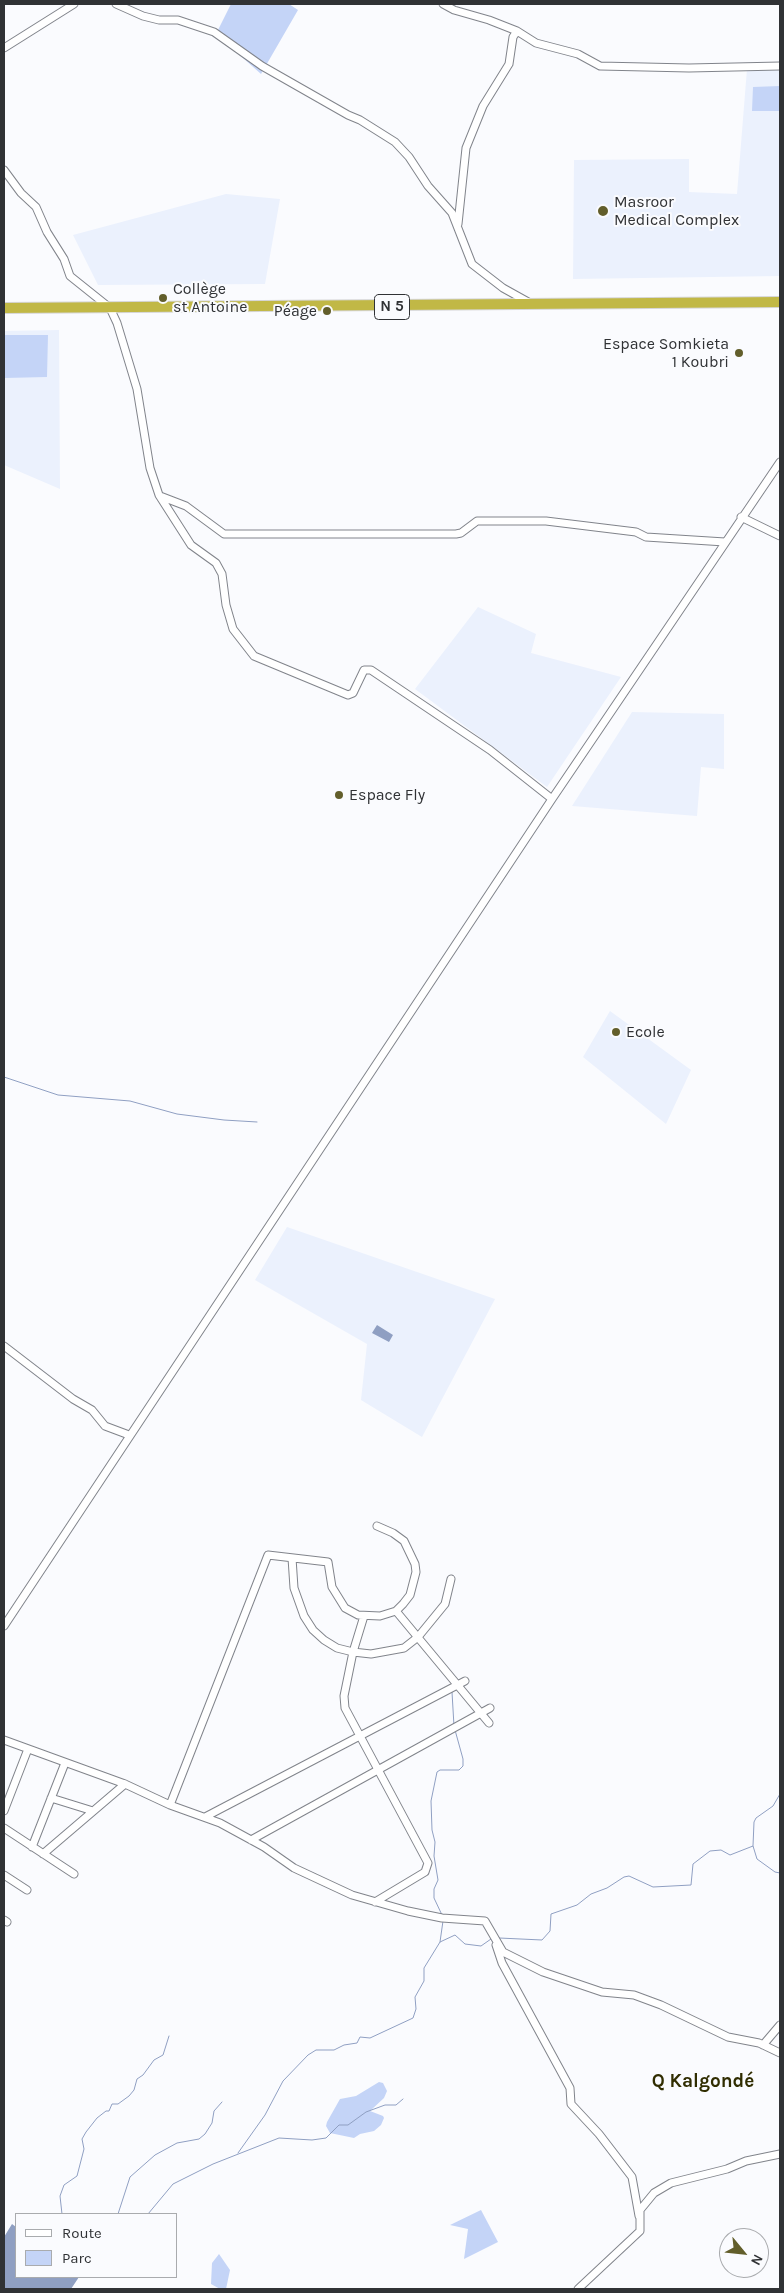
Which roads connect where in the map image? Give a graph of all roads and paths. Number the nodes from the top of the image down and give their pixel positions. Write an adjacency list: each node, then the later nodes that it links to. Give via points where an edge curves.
1 (116, 4): 8 (street, via 143,16 178,20 214,32 262,66 395,142)
2 (443, 4): 4 (street)
3 (70, 5): 5 (street)
4 (517, 31): 6 (street, via 536,43 578,54 600,66); 8 (street, via 508,64 484,106 466,148)
5 (4, 48)
6 (780, 66)
7 (4, 170): 12 (street, via 36,208 64,258 70,276)
8 (458, 224): 10 (street, via 472,264 503,288)
9 (780, 302): 10 (highway, N 5)
10 (533, 305): 12 (highway, N 5)
11 (4, 308): 12 (highway, N 5)
12 (110, 308): 14 (street, via 129,358 150,468)
13 (780, 462): 15 (street)
14 (159, 495): 17 (street, via 186,506 224,534 456,534 474,522 546,521 636,532 646,537); 18 (street, via 191,545 216,563 222,574 233,629 257,658 348,695 354,693 364,670 371,670 490,750)
15 (741, 517): 16 (street); 17 (street)
16 (780, 536)
17 (724, 542): 18 (street)
18 (552, 798): 20 (street)
19 (4, 1346): 20 (street, via 92,1410 105,1426)
20 (129, 1435): 26 (street)
21 (378, 1526): 24 (street, via 404,1540 415,1564 410,1594)
22 (292, 1558): 25 (street, via 328,1562 332,1587 338,1599 346,1608); 28 (street, via 294,1588 313,1630 338,1648); 41 (street, via 268,1555)
23 (451, 1579): 27 (street, via 445,1604)
24 (396, 1611): 25 (street); 27 (street)
25 (364, 1616): 28 (street)
26 (4, 1626)
27 (418, 1637): 28 (street, via 404,1648 387,1652); 30 (street)
28 (353, 1652): 34 (street, via 344,1696 345,1708)
29 (465, 1681): 30 (street)
30 (457, 1685): 32 (street); 34 (street)
31 (490, 1708): 32 (street)
32 (481, 1713): 33 (street); 38 (street)
33 (489, 1723)
34 (360, 1736): 38 (street); 44 (street)
35 (4, 1740): 36 (street)
36 (28, 1749): 37 (street); 42 (street)
37 (65, 1763): 39 (street); 40 (street)
38 (378, 1770): 46 (street); 52 (street, via 428,1863 425,1872)
39 (125, 1784): 41 (street); 43 (street)
40 (51, 1798): 43 (street); 47 (street)
41 (170, 1805): 44 (street)
42 (4, 1811)
43 (93, 1812): 48 (street)
44 (205, 1817): 46 (street)
45 (4, 1828): 47 (street)
46 (251, 1840): 52 (street, via 294,1868)
47 (32, 1847): 48 (street)
48 (43, 1854): 49 (street)
49 (74, 1874)
50 (4, 1876): 51 (street)
51 (27, 1890)
52 (375, 1902): 53 (street, via 442,1918 485,1921)
53 (495, 1942): 55 (street, via 503,1952 556,1977 602,1992 634,1995 728,2037); 58 (street, via 502,1963 570,2088 572,2104 632,2177)
54 (780, 2025): 55 (street)
55 (763, 2045): 56 (street)
56 (780, 2053)
57 (780, 2154): 58 (street, via 671,2183 650,2196)
58 (639, 2216): 59 (street, via 640,2231)
59 (578, 2289)

